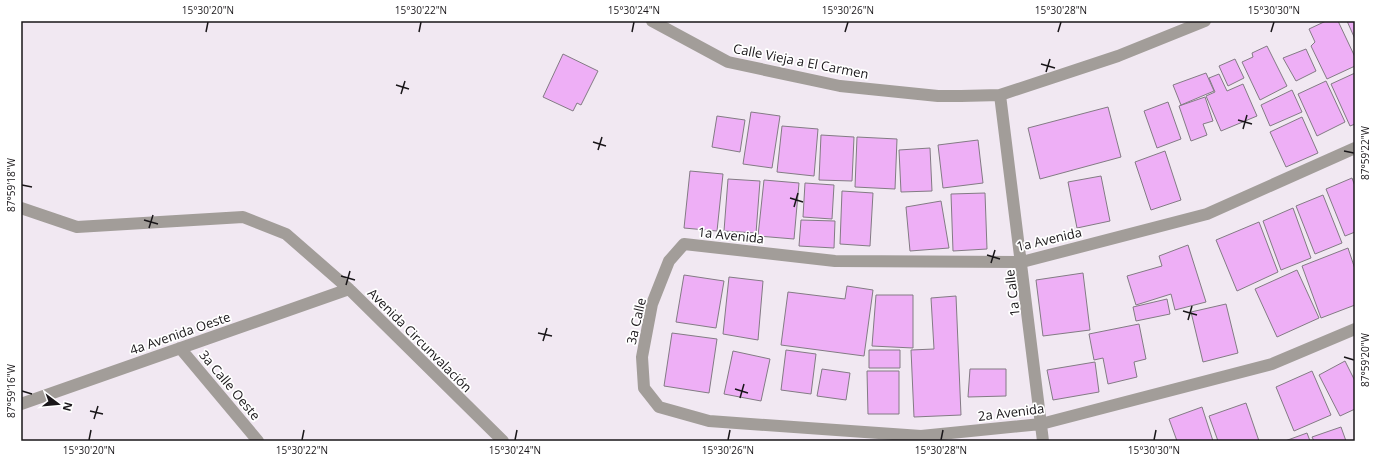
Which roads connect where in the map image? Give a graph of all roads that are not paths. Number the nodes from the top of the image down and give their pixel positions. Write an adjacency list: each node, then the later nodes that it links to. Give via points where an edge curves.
1 (652, 21): 3 (street, Calle Vieja a El Carmen, via 728,62 840,86 938,96)
2 (1205, 21): 3 (street, Calle Vieja a El Carmen, via 1118,56)
3 (1000, 95): 7 (street, 1a Calle)
4 (1355, 148): 7 (street, 1a Avenida, via 1207,214)
5 (21, 208): 8 (street, Avenida Circunvalación, via 77,227 243,217 286,234)
6 (684, 244): 7 (street, 1a Avenida, via 835,261); 12 (street, 3a Calle, via 669,261 652,304 642,357 644,388)
7 (1022, 262): 13 (street, 1a Calle)
8 (349, 289): 10 (street, 4a Avenida Oeste); 15 (street, Avenida Circunvalación)
9 (1355, 329): 13 (street, 2a Avenida, via 1272,364)
10 (180, 348): 11 (street, 4a Avenida Oeste); 14 (street, 3a Calle Oeste)
11 (21, 404)
12 (659, 407): 13 (street, 2a Avenida, via 709,421 921,436)
13 (1041, 424): 16 (street, 1a Calle)
14 (258, 441)
15 (503, 441)
16 (1043, 441)

